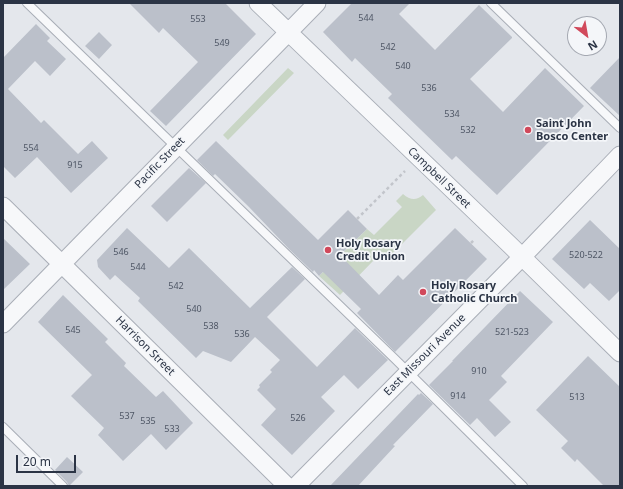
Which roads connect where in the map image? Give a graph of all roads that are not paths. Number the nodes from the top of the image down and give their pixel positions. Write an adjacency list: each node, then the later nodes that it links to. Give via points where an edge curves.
1 (27, 3): 7 (lane)
2 (258, 3): 5 (street, Campbell Street)
3 (317, 3): 5 (street, Pacific Street)
4 (491, 3): 6 (lane)
5 (289, 33): 7 (street, Pacific Street); 10 (street, Campbell Street)
6 (620, 128)
7 (176, 147): 11 (street, Pacific Street); 14 (lane)
8 (620, 155): 10 (street, East Missouri Avenue)
9 (3, 206): 11 (street, Harrison Street)
10 (522, 257): 13 (street, Campbell Street); 14 (street, East Missouri Avenue)
11 (62, 263): 12 (street, Pacific Street); 17 (street, Harrison Street)
12 (3, 324)
13 (620, 353)
14 (408, 372): 18 (street, East Missouri Avenue); 19 (lane)
15 (3, 427): 16 (lane)
16 (63, 486)
17 (287, 486)
18 (296, 486)
19 (523, 486)

